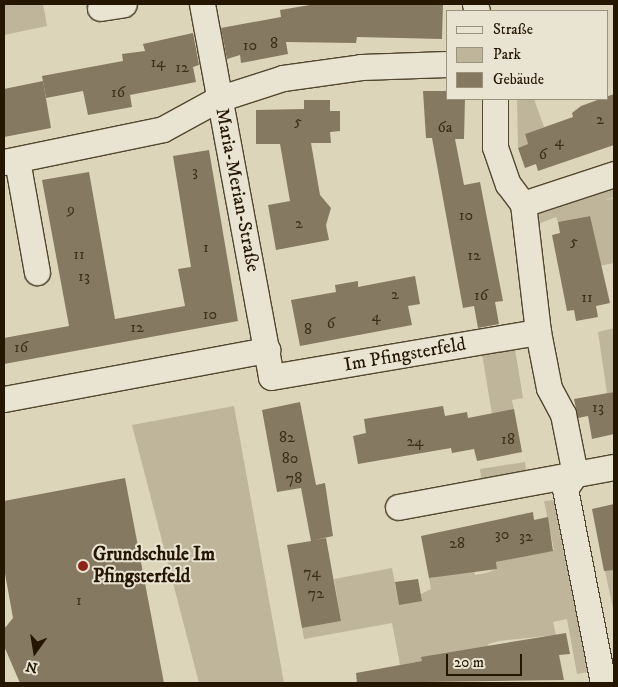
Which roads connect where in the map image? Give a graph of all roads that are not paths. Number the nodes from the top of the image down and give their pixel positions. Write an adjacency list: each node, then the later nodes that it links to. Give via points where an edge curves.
1 (124, 4): 3 (street)
2 (202, 4): 5 (street, Maria-Merian-Straße)
3 (100, 8)
4 (446, 64): 5 (street, via 361,66 283,78)
5 (218, 99): 7 (street, via 163,129); 12 (street, Maria-Merian-Straße)
6 (495, 100): 9 (street, via 495,147 508,184)
7 (10, 161): 10 (street)
8 (614, 174): 9 (street)
9 (523, 204): 11 (street)
10 (37, 272)
11 (538, 332): 13 (street, Im Pfingsterfeld); 16 (street, via 549,388 563,414)
12 (267, 350): 13 (street, Maria-Merian-Straße); 14 (street)
13 (271, 377)
14 (4, 399)
15 (614, 467): 16 (street)
16 (575, 474): 17 (street); 18 (street, via 565,489)
17 (398, 507)
18 (603, 683)

